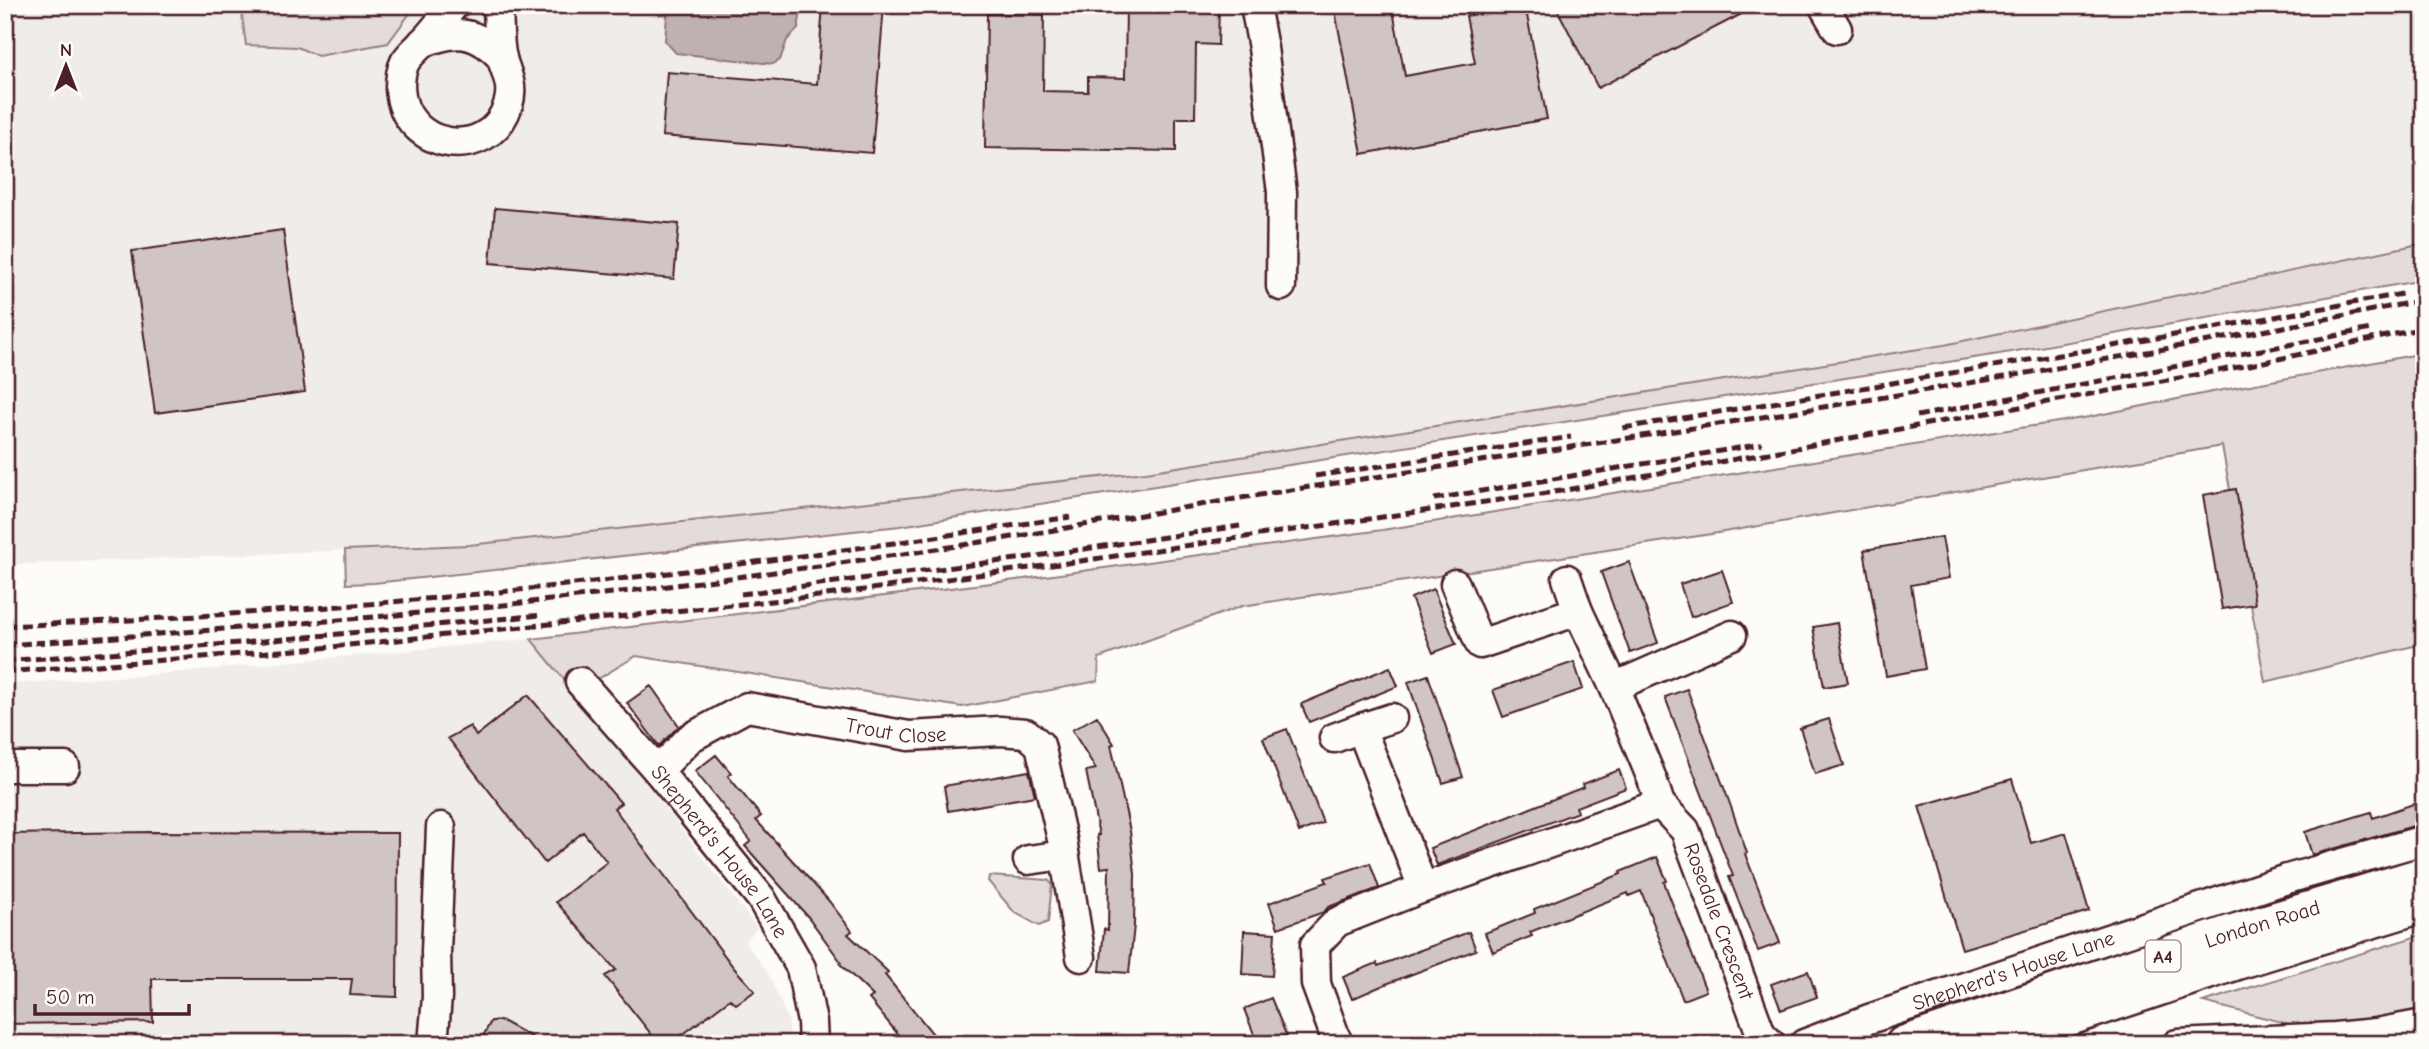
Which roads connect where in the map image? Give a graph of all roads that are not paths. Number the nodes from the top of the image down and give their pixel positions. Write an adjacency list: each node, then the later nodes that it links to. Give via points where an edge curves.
1 (454, 5): 6 (street)
2 (498, 5): 7 (street)
3 (1255, 5): 8 (street, via 1282,192)
4 (1823, 5): 5 (street)
5 (1837, 29)
6 (422, 43): 7 (street, via 446,33 466,33 489,44); 7 (street, via 404,64 401,100 409,119 441,142 463,143 481,137 499,122 511,85)
7 (502, 58)
8 (1281, 286)
9 (1567, 579): 11 (street, Rosedale Crescent)
10 (1455, 584): 11 (street, via 1480,644)
11 (1578, 611): 14 (street, Rosedale Crescent)
12 (1732, 635): 14 (street)
13 (580, 682): 20 (street, Shepherd's House Lane)
14 (1614, 687): 21 (street, Rosedale Crescent)
15 (1392, 718): 16 (street)
16 (1361, 729): 17 (street); 27 (street)
17 (1334, 738)
18 (5, 766): 19 (street)
19 (65, 766)
20 (658, 771): 24 (street, Trout Close, via 690,738 747,707 909,736 1000,730 1026,733 1040,745); 32 (street, Shepherd's House Lane, via 761,898 801,968)
21 (1660, 804): 27 (street); 34 (street, Rosedale Crescent, via 1685,830 1761,1034)
22 (442, 827): 31 (street)
23 (2424, 840): 35 (street, Shepherd's House Lane, via 2287,878)
24 (1064, 855): 25 (street); 29 (street, Trout Close)
25 (1028, 860)
26 (2424, 875): 36 (main road, London Road / A4)
27 (1423, 888): 33 (street, via 1337,922 1314,945 1317,984)
28 (2424, 904): 37 (main road, London Road / A4)
29 (1081, 957)
30 (2424, 1024): 38 (street, via 2335,1037)
31 (433, 1044)
32 (813, 1044)
33 (1338, 1044)
34 (1771, 1044)
35 (1804, 1044)
36 (1904, 1044)
37 (1990, 1044)
38 (2177, 1044)

